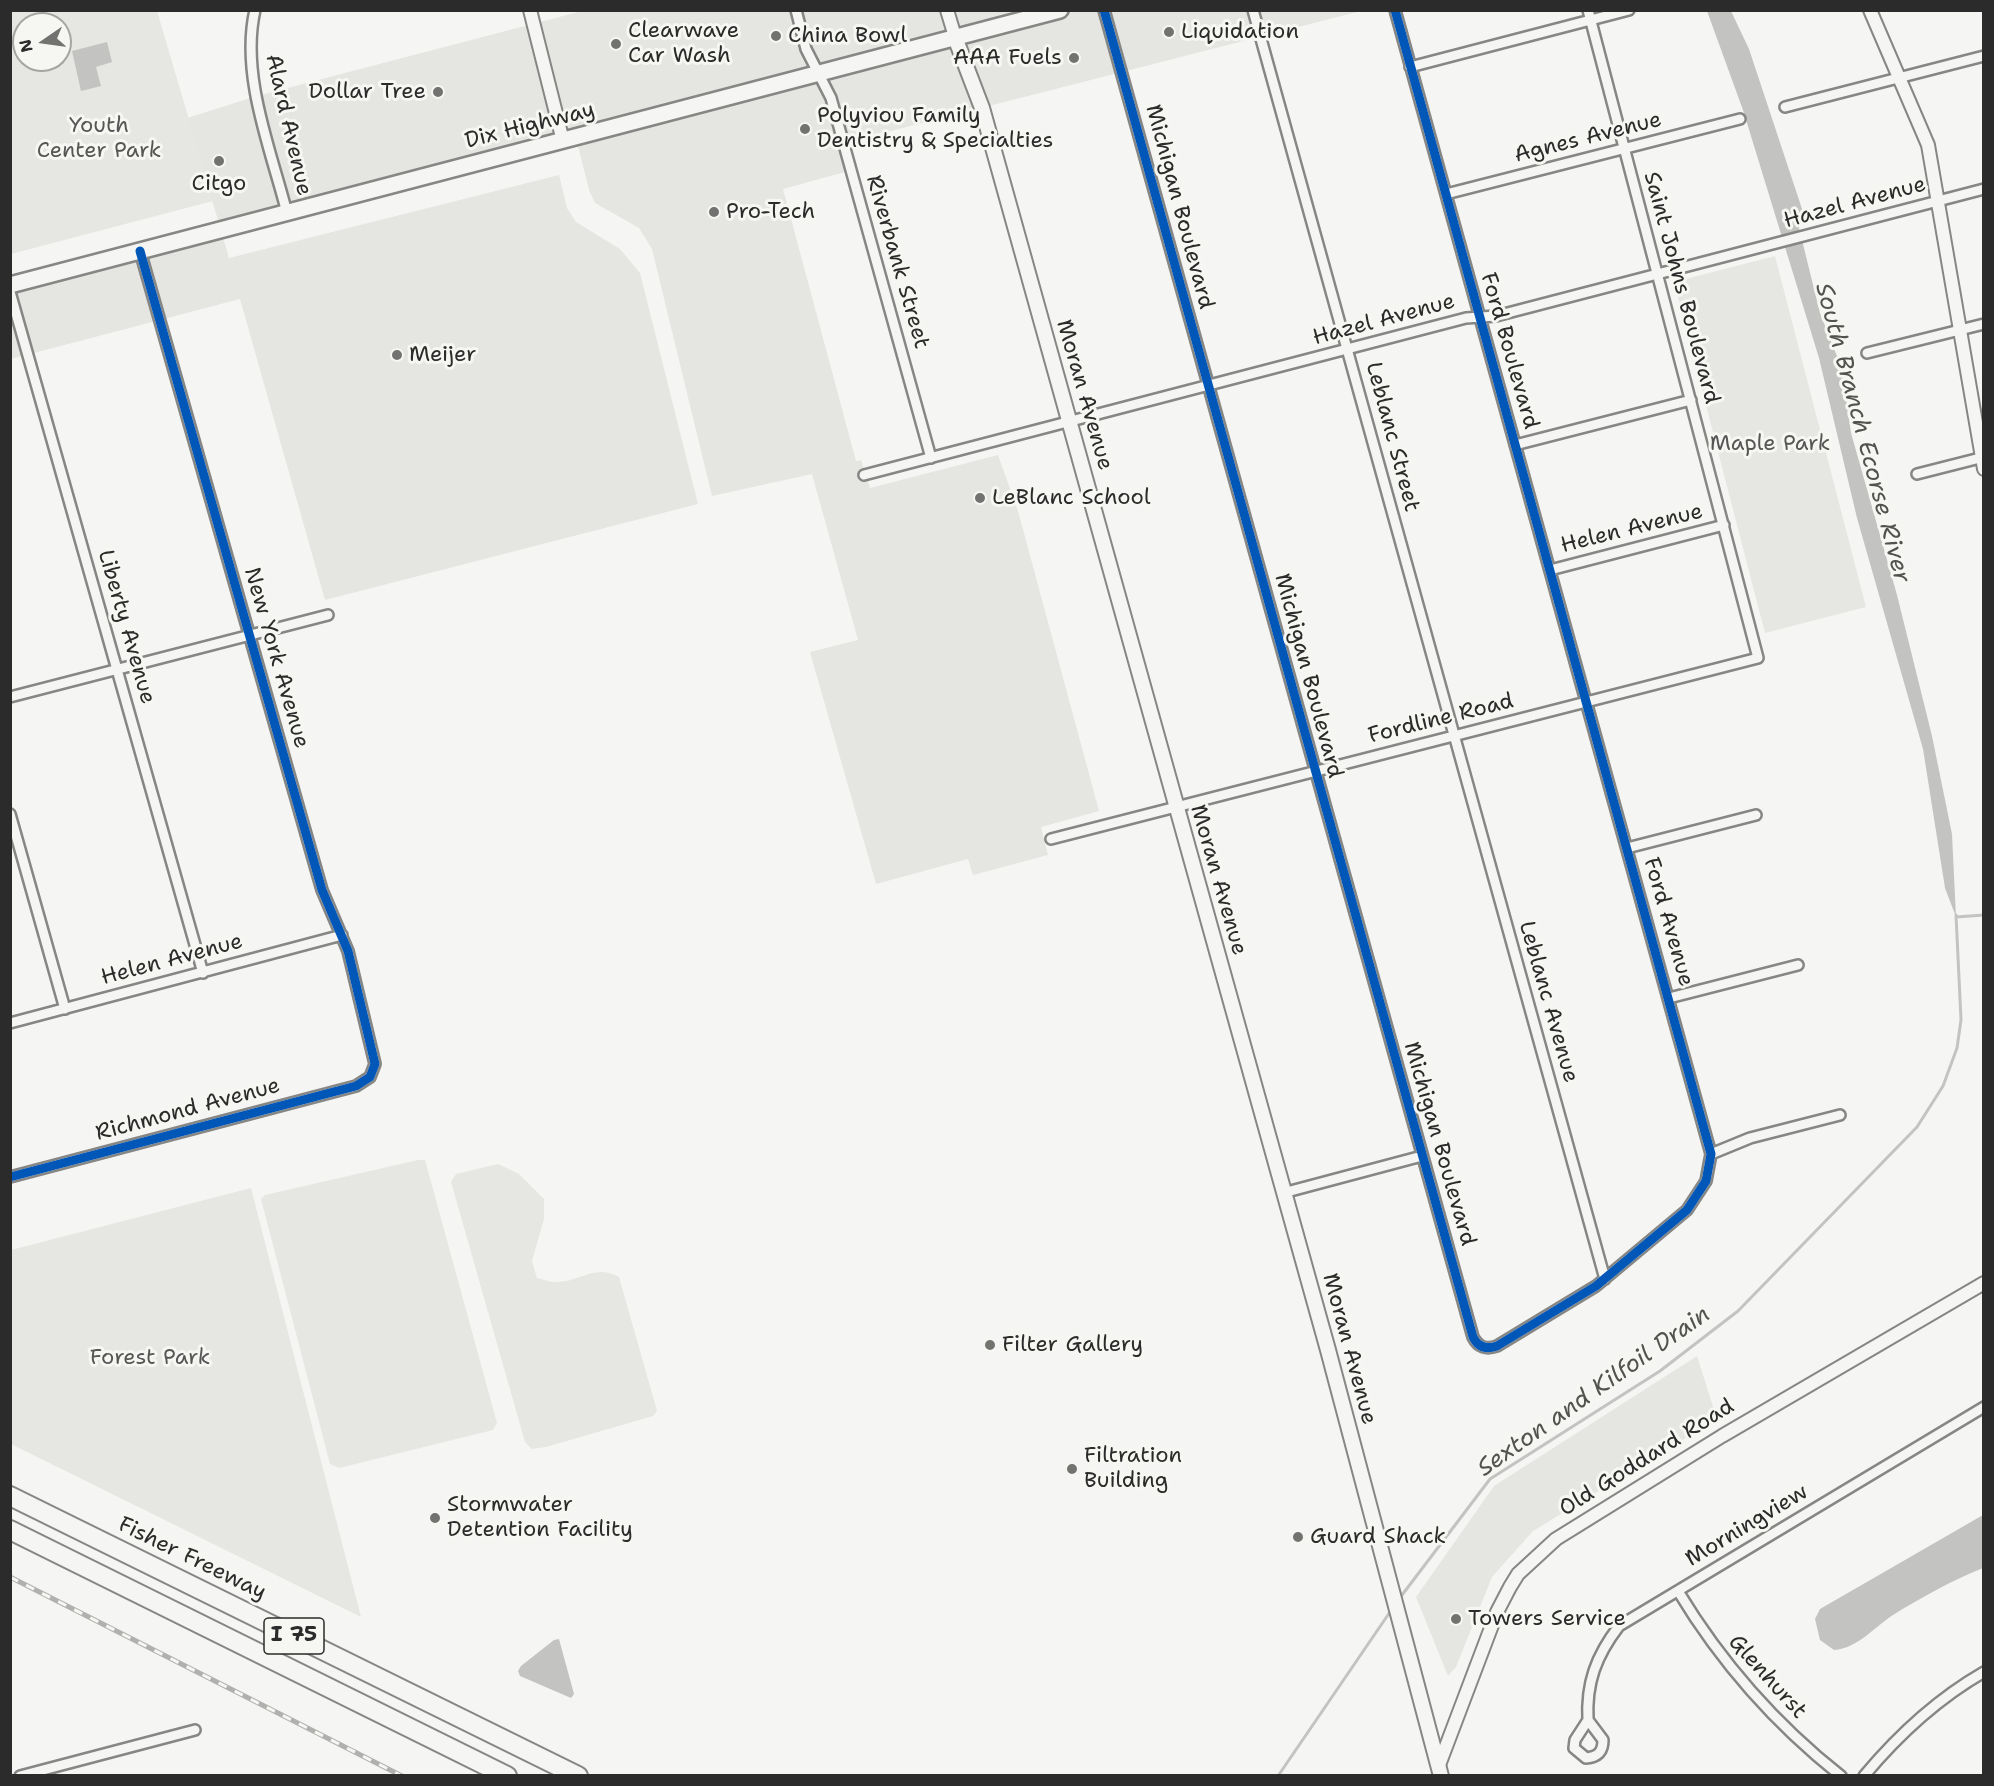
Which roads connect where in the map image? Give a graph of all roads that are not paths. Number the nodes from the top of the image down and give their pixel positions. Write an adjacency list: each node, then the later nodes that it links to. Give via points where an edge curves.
1 (255, 10): 24 (street, Alard Avenue, via 251,39 253,76)
2 (530, 10): 19 (street)
3 (796, 10): 15 (street, Riverbank Street, via 806,49)
4 (947, 10): 12 (street, Moran Avenue)
5 (1060, 10): 12 (main road, Dix Highway)
6 (1104, 10): 34 (street, Michigan Boulevard)
7 (1253, 10): 32 (street, Leblanc Street)
8 (1395, 10): 14 (street, Ford Boulevard)
9 (1629, 10): 11 (street)
10 (1870, 10): 16 (street)
11 (1589, 15): 14 (street); 20 (street, Saint Johns Boulevard)
12 (956, 40): 15 (main road, Dix Highway); 36 (main road, Moran Avenue, via 980,102)
13 (1983, 56): 16 (street)
14 (1410, 67): 22 (street, Ford Boulevard)
15 (820, 75): 19 (main road, Dix Highway); 38 (street, Riverbank Street, via 831,98)
16 (1899, 77): 17 (street); 23 (street, via 1928,145)
17 (1785, 107)
18 (1740, 119): 20 (street, Agnes Avenue)
19 (563, 141): 24 (main road, Dix Highway)
20 (1624, 149): 22 (street, Agnes Avenue); 26 (street, Saint Johns Boulevard)
21 (1983, 189): 23 (street, Hazel Avenue)
22 (1446, 194): 29 (street, Ford Boulevard)
23 (1937, 201): 26 (street, Hazel Avenue); 31 (street)
24 (287, 213): 25 (main road, Dix Highway)
25 (140, 251): 27 (main road, Dix Highway); 45 (street, New York Avenue)
26 (1658, 275): 29 (street, Hazel Avenue); 35 (street, Saint Johns Boulevard)
27 (10, 285)
28 (10, 292): 47 (street, Liberty Avenue)
29 (1479, 318): 32 (street, Hazel Avenue, via 1466,318); 37 (street, Ford Boulevard)
30 (1983, 324): 31 (street)
31 (1960, 329): 33 (street); 39 (street)
32 (1348, 350): 34 (street, Hazel Avenue); 50 (street, Leblanc Street)
33 (1867, 353)
34 (1209, 386): 36 (street, Hazel Avenue); 51 (street, Michigan Boulevard)
35 (1691, 400): 37 (street); 42 (street, Saint Johns Boulevard)
36 (1070, 422): 38 (street, Hazel Avenue); 52 (main road, Moran Avenue)
37 (1515, 445): 43 (street, Ford Boulevard)
38 (931, 458): 41 (street, Hazel Avenue)
39 (1983, 461): 40 (street)
40 (1917, 474)
41 (864, 475)
42 (1724, 525): 43 (street, Helen Avenue); 46 (street, Saint Johns Boulevard, via 1758,658)
43 (1550, 570): 49 (street, Ford Boulevard)
44 (328, 615): 45 (street)
45 (249, 634): 47 (street); 57 (street, New York Avenue, via 322,890)
46 (1736, 665): 49 (street, Fordline Road)
47 (118, 669): 48 (street); 59 (street, Liberty Avenue)
48 (10, 697)
49 (1586, 702): 50 (street, Fordline Road); 56 (street, Ford Avenue)
50 (1453, 735): 51 (street, Fordline Road); 69 (street, Leblanc Avenue)
51 (1314, 771): 52 (street, Fordline Road); 66 (street, Michigan Boulevard)
52 (1176, 808): 55 (street, Fordline Road); 68 (main road, Moran Avenue)
53 (10, 814): 61 (street)
54 (1756, 815): 56 (street)
55 (1051, 838)
56 (1627, 848): 60 (street, Ford Avenue)
57 (342, 935): 59 (street, Helen Avenue); 63 (street, New York Avenue, via 375,1053)
58 (1798, 965): 60 (street)
59 (203, 973): 61 (street, Helen Avenue)
60 (1669, 999): 65 (street, Ford Avenue)
61 (65, 1009): 62 (street, Helen Avenue)
62 (10, 1023)
63 (372, 1073): 67 (street, Richmond Avenue, via 356,1086)
64 (1840, 1115): 65 (street, via 1750,1138)
65 (1711, 1154): 69 (street, via 1706,1181 1694,1203)
66 (1422, 1156): 68 (street); 69 (street, Michigan Boulevard, via 1473,1337 1482,1347 1497,1346)
67 (10, 1177)
68 (1284, 1192): 78 (main road, Moran Avenue)
69 (1605, 1279)
70 (1983, 1283): 78 (street, Old Goddard Road, via 1556,1539 1518,1575 1501,1604)
71 (1983, 1407): 74 (street, Morningview)
72 (10, 1496): 81 (highway, Fisher Freeway / I 75)
73 (10, 1530): 80 (highway, I 75)
74 (1678, 1591): 76 (street, Morningview, via 1636,1614 1609,1639 1590,1677); 82 (street, Glenhurst, via 1712,1646 1754,1698)
75 (1983, 1672): 83 (street, via 1909,1727)
76 (1588, 1720)
77 (195, 1730): 79 (street)
78 (1440, 1770)
79 (20, 1776)
80 (507, 1776)
81 (579, 1776)
82 (1841, 1776)
83 (1864, 1776)

